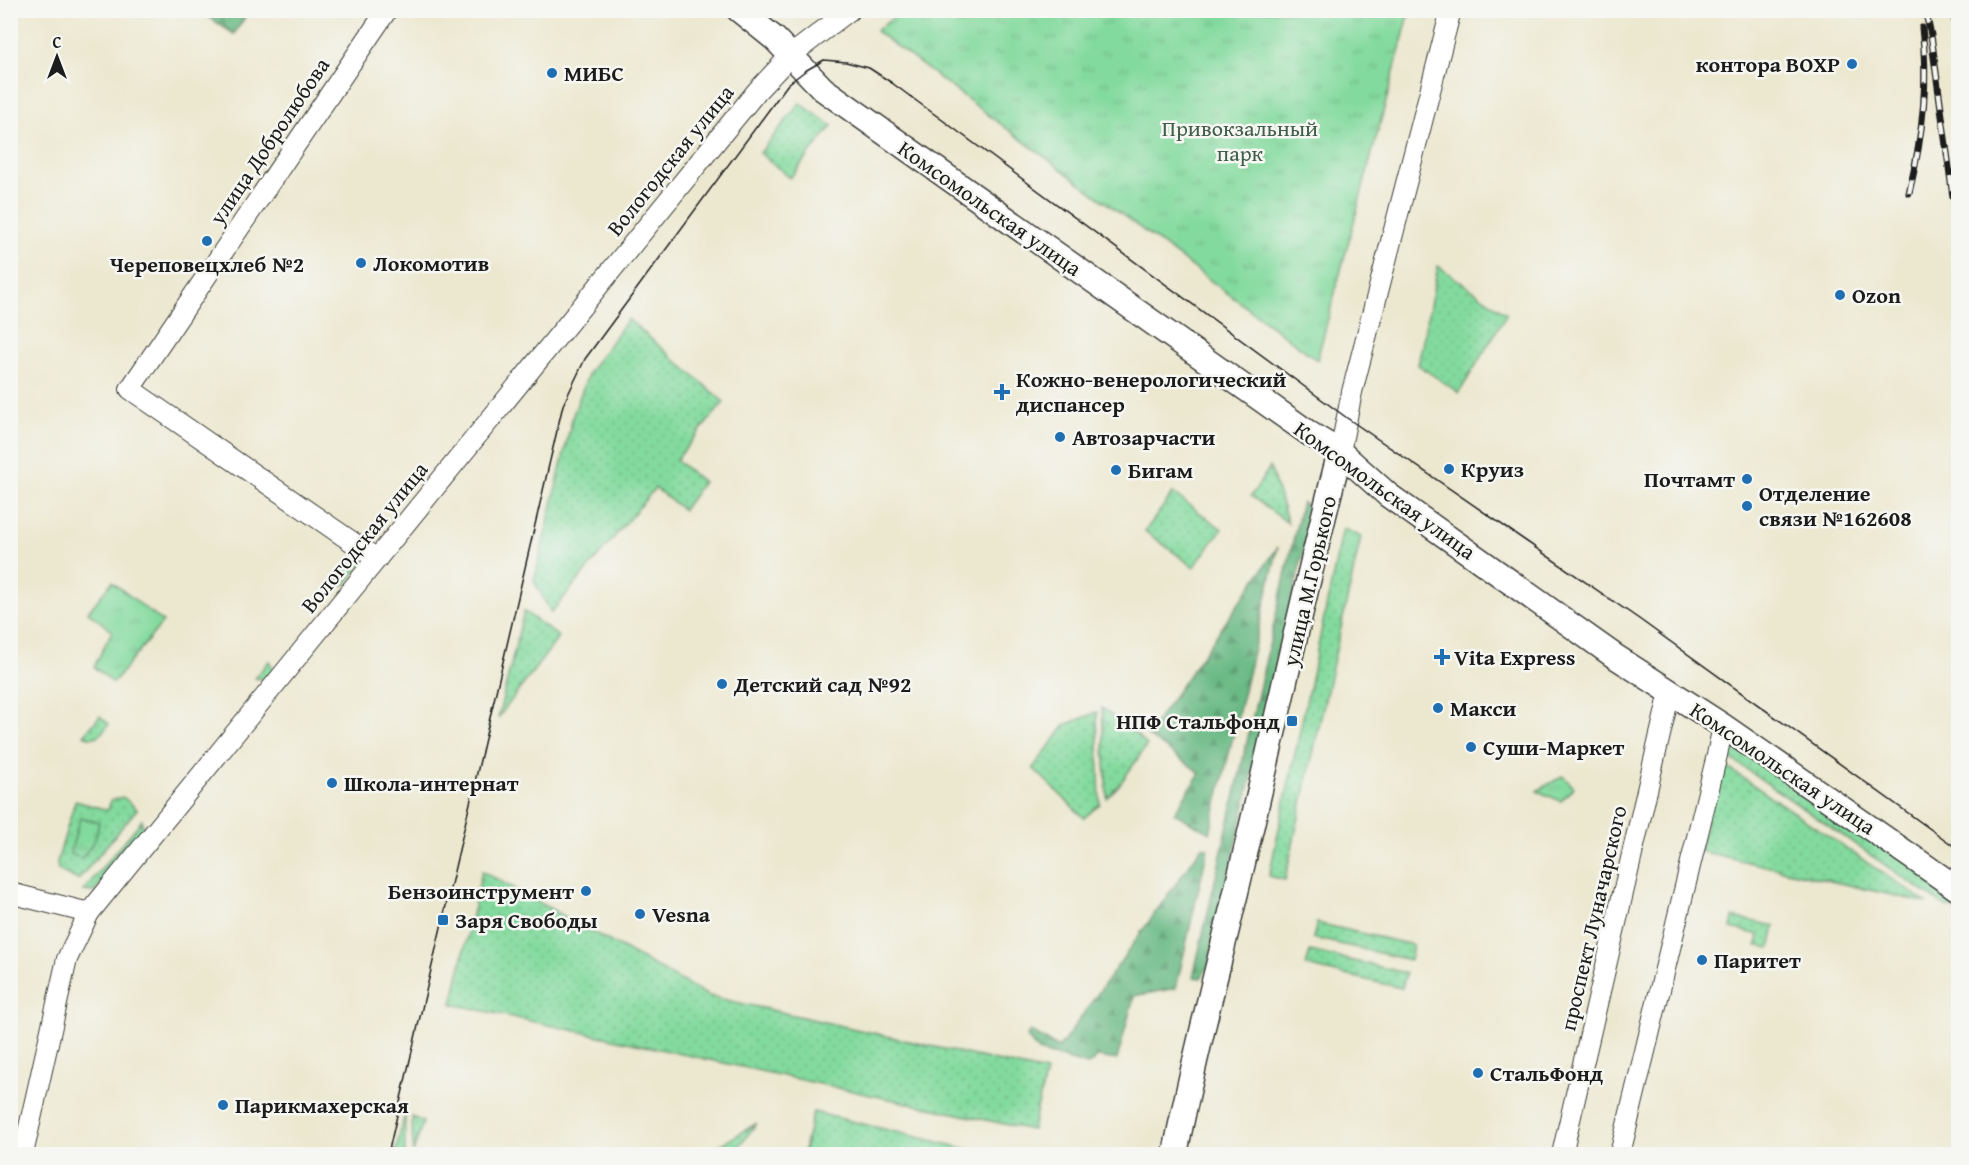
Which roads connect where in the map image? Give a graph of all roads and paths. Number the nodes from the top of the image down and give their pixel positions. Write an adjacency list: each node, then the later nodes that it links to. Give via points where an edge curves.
1 (387, 10): 7 (street, улица Добролюбова, via 130,389)
2 (739, 10): 5 (street, Комсомольская улица)
3 (850, 10): 5 (street, Вологодская улица)
4 (1451, 10): 6 (street, улица М.Горького)
5 (791, 54): 6 (street, Комсомольская улица, via 823,89); 7 (street, Вологодская улица)
6 (1340, 452): 8 (street, Комсомольская улица, via 1388,495); 14 (street, улица М.Горького)
7 (377, 559): 12 (street, Вологодская улица)
8 (1670, 692): 9 (street, Комсомольская улица); 15 (street, проспект Луначарского)
9 (1723, 726): 10 (street, Комсомольская улица); 16 (street)
10 (1959, 889)
11 (10, 893): 12 (street)
12 (89, 913): 13 (street, Вологодская улица, via 67,959)
13 (22, 1155)
14 (1175, 1155)
15 (1562, 1155)
16 (1620, 1155)

